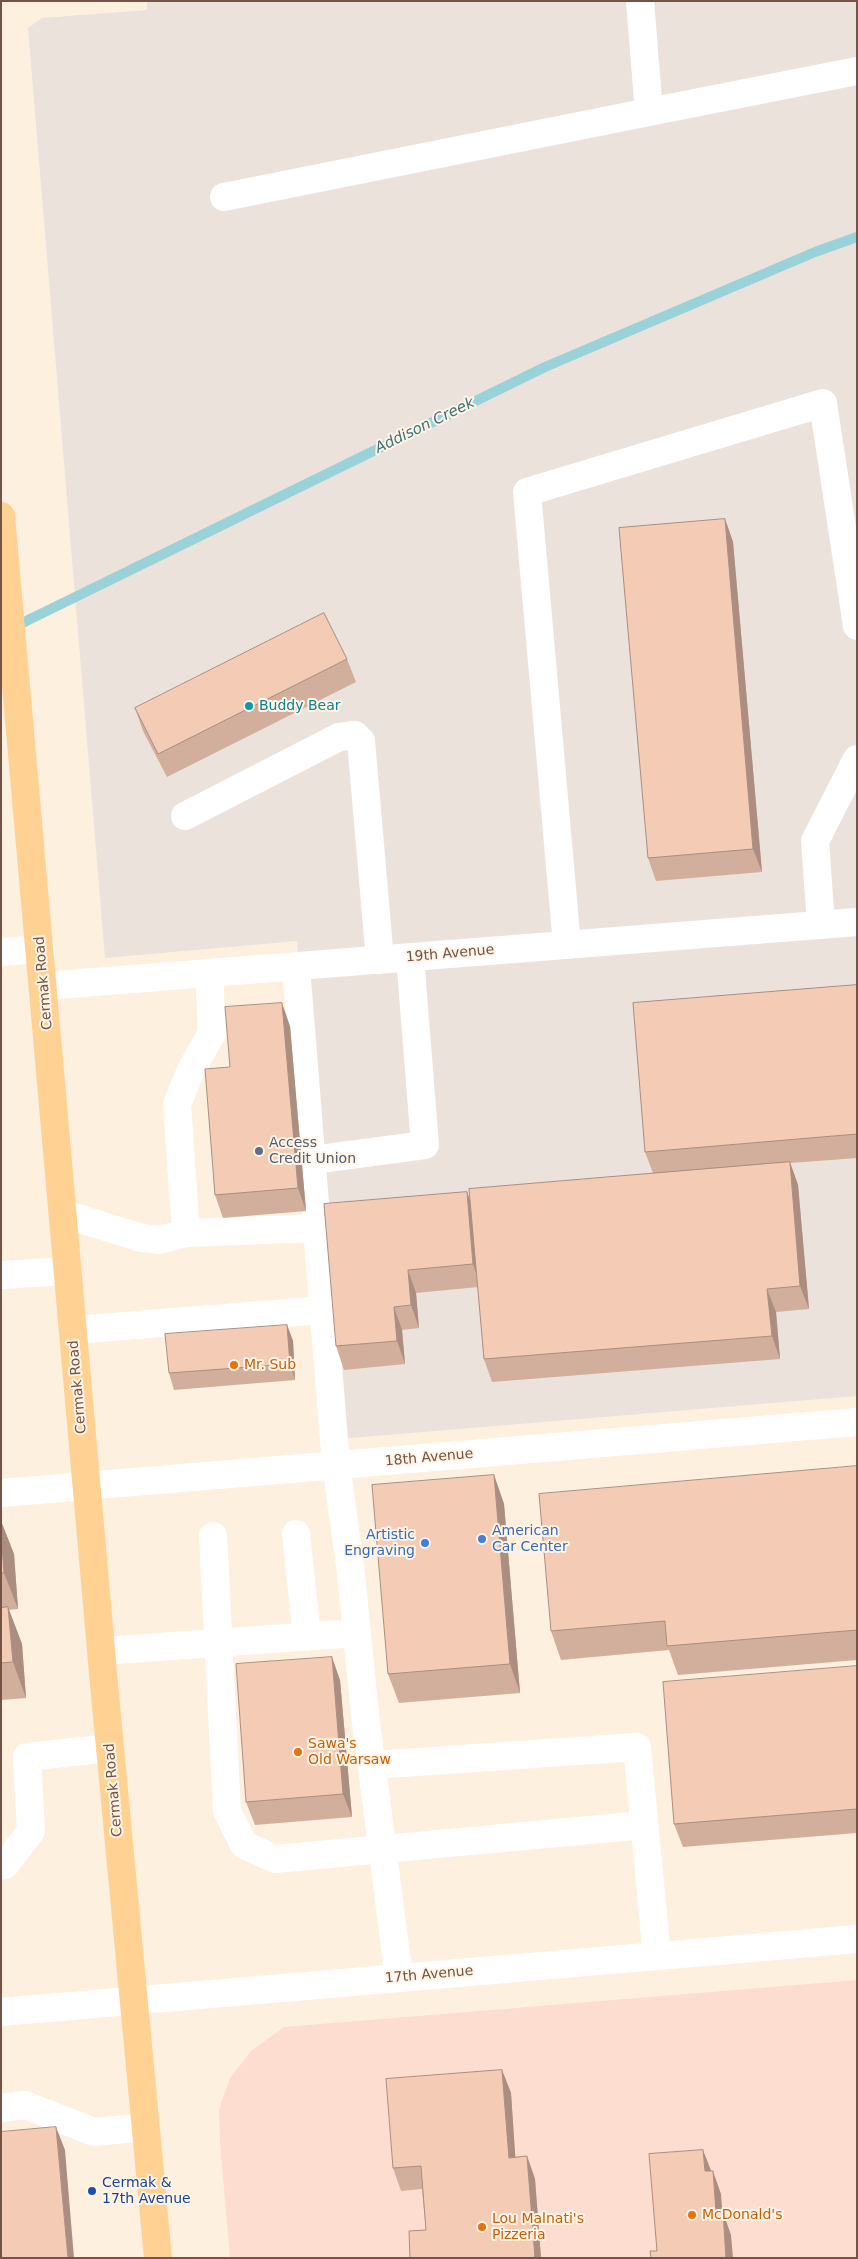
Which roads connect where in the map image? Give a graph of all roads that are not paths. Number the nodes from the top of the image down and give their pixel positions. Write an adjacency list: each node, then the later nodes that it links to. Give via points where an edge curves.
1 (640, 1): 3 (street)
2 (857, 71): 3 (street)
3 (649, 112): 4 (street)
4 (224, 197)
5 (1, 516): 12 (main road, Cermak Road)
6 (857, 626): 11 (street, via 823,403 527,492)
7 (857, 759): 10 (street, via 815,840)
8 (185, 816): 15 (street, via 339,737 355,735 361,741)
9 (857, 922): 10 (street, 19th Avenue)
10 (821, 924): 11 (street, 19th Avenue)
11 (567, 945): 14 (street, 19th Avenue)
12 (41, 949): 13 (street); 18 (main road, Cermak Road)
13 (1, 952)
14 (410, 957): 15 (street, 19th Avenue); 19 (street, via 425,1145)
15 (380, 960): 16 (street, 19th Avenue)
16 (296, 966): 17 (street, 19th Avenue); 19 (street)
17 (209, 973): 18 (street, 19th Avenue); 22 (street, via 212,1033 177,1104)
18 (44, 986): 20 (main road, Cermak Road)
19 (312, 1160): 21 (street)
20 (64, 1214): 22 (street, via 142,1238 160,1240); 23 (main road, Cermak Road)
21 (317, 1228): 22 (street); 25 (street)
22 (186, 1233)
23 (68, 1271): 24 (street); 26 (main road, Cermak Road)
24 (1, 1275)
25 (324, 1310): 26 (street); 28 (street)
26 (74, 1330): 29 (main road, Cermak Road)
27 (857, 1422): 28 (street, 18th Avenue)
28 (336, 1465): 29 (street, 18th Avenue); 33 (street)
29 (87, 1486): 30 (street, 18th Avenue); 36 (main road, Cermak Road)
30 (1, 1494)
31 (296, 1534): 34 (street)
32 (212, 1536): 35 (street)
33 (357, 1633): 34 (street); 38 (street)
34 (307, 1637): 35 (street)
35 (218, 1643): 36 (street); 40 (street, via 227,1810 244,1845 275,1859)
36 (101, 1651): 37 (main road, Cermak Road)
37 (110, 1748): 41 (street, via 27,1757 31,1831 6,1865); 45 (main road, Cermak Road)
38 (372, 1764): 39 (street, via 637,1746); 40 (street)
39 (644, 1825): 40 (street); 43 (street)
40 (384, 1849): 44 (street)
41 (1, 1866)
42 (857, 1939): 43 (street, 17th Avenue)
43 (656, 1956): 44 (street, 17th Avenue)
44 (399, 1978): 45 (street, 17th Avenue)
45 (134, 2000): 46 (street, 17th Avenue); 48 (main road, Cermak Road)
46 (1, 2012)
47 (1, 2108): 48 (street, via 25,2105 94,2132)
48 (146, 2127): 49 (main road, Cermak Road)
49 (158, 2258)

